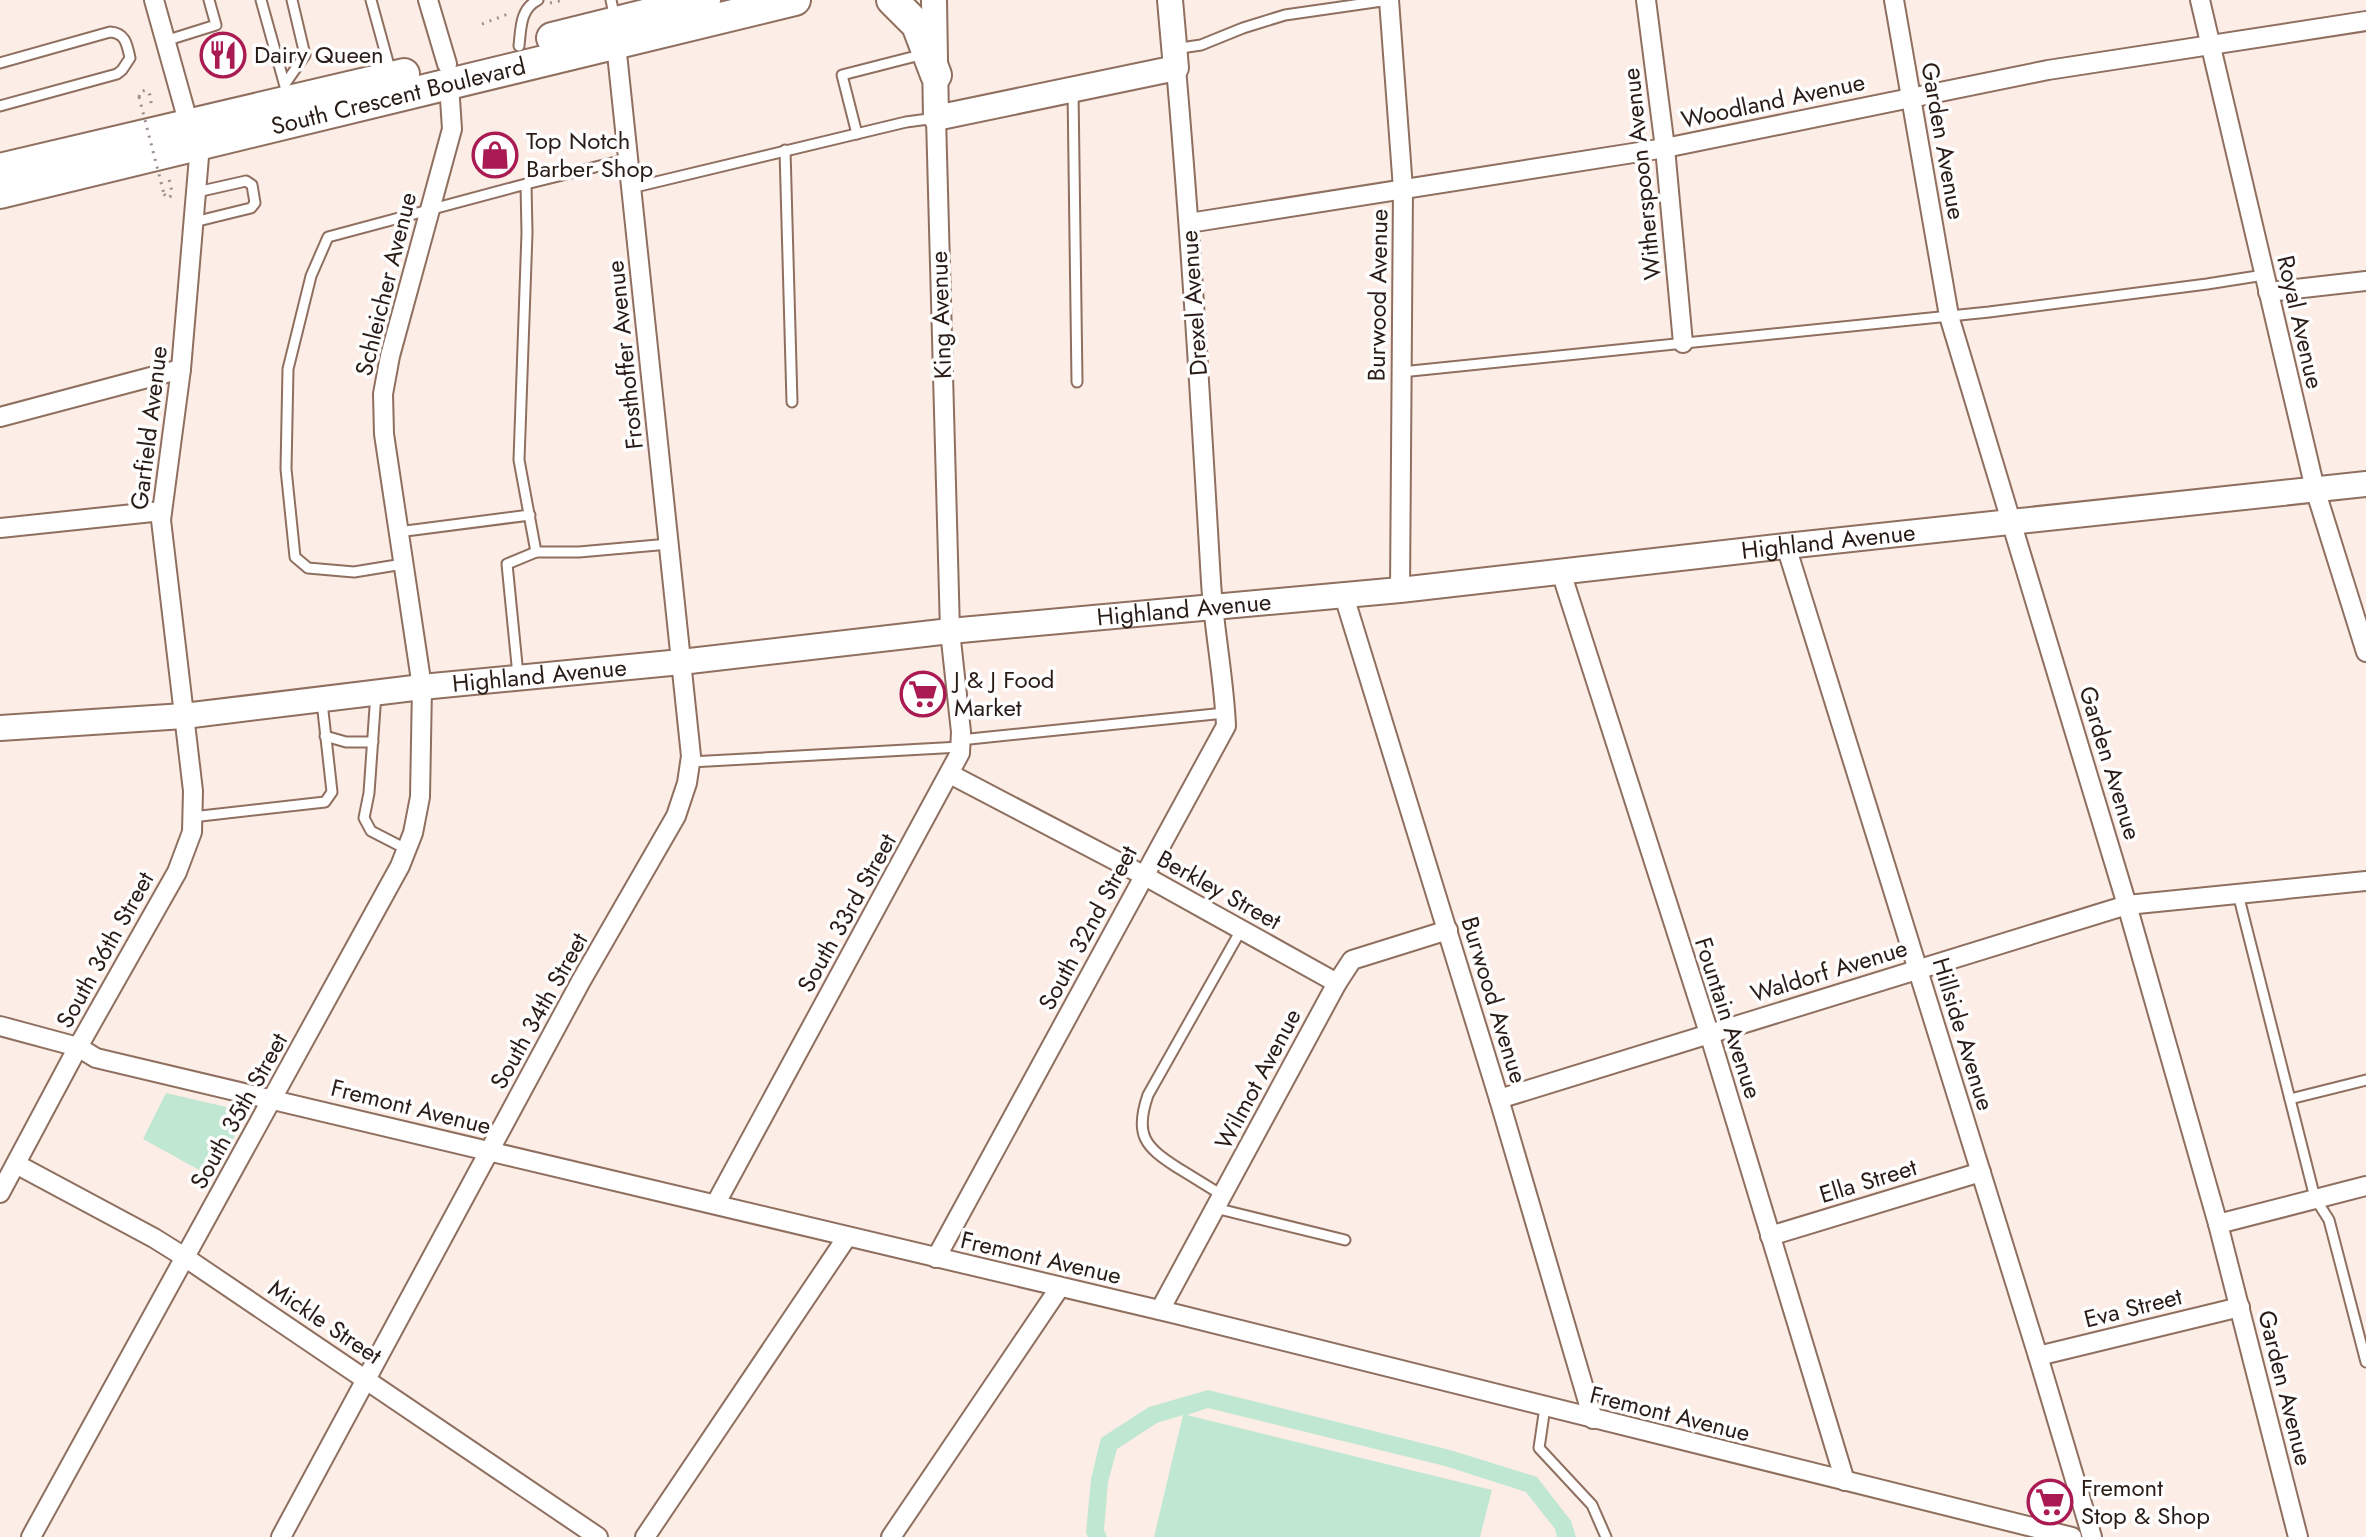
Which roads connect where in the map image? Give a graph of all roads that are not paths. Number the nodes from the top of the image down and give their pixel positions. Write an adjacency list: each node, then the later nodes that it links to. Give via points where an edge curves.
1 (154, 0): 20 (street, Garfield Avenue)
2 (209, 0): 20 (lane, via 216,25)
3 (261, 0): 29 (lane)
4 (292, 0): 29 (lane, via 305,55)
5 (371, 0): 27 (lane)
6 (428, 0): 26 (street, Schleicher Avenue)
7 (538, 0): 22 (lane, via 523,13)
8 (705, 0): 17 (highway, South Crescent Boulevard)
9 (795, 0): 19 (highway, South Crescent Boulevard)
10 (892, 0): 25 (highway, via 917,25)
11 (934, 0): 25 (street, King Avenue)
12 (1170, 0): 23 (street, Drexel Avenue)
13 (1389, 0): 23 (lane, via 1285,15); 41 (street, Burwood Avenue)
14 (1646, 0): 35 (street, Witherspoon Avenue)
15 (1894, 0): 30 (street, Garden Avenue)
16 (2200, 0): 21 (street, Royal Avenue)
17 (669, 4): 19 (highway, South Crescent Boulevard)
18 (2366, 21): 21 (street, Woodland Avenue)
19 (614, 22): 22 (highway, South Crescent Boulevard); 26 (highway, South Crescent Boulevard); 37 (street, Frosthoffer Avenue)
20 (165, 41): 34 (street, Garfield Avenue)
21 (2210, 45): 30 (street, Woodland Avenue); 48 (street, Royal Avenue)
22 (519, 46): 26 (highway, South Crescent Boulevard)
23 (1175, 58): 28 (street); 46 (street, Drexel Avenue)
24 (0, 63): 31 (lane, via 110,32 124,38 130,58 117,74)
25 (932, 64): 32 (street, King Avenue); 33 (lane, via 842,75)
26 (448, 74): 27 (highway, South Crescent Boulevard); 34 (highway, South Crescent Boulevard); 44 (street, Schleicher Avenue, via 452,129)
27 (392, 77): 29 (highway, South Crescent Boulevard)
28 (1073, 89): 32 (street); 53 (lane)
29 (287, 92): 34 (highway, South Crescent Boulevard)
30 (1911, 97): 35 (street, Woodland Avenue); 49 (street, Garden Avenue)
31 (0, 106)
32 (936, 118): 33 (lane); 71 (street, King Avenue)
33 (857, 134): 36 (lane)
34 (195, 135): 38 (highway, South Crescent Boulevard); 42 (street, Garfield Avenue); 43 (highway, South Crescent Boulevard)
35 (1665, 148): 41 (street, Woodland Avenue); 50 (street, Witherspoon Avenue)
36 (785, 150): 40 (lane); 54 (lane)
37 (628, 159): 39 (lane); 40 (street, Frosthoffer Avenue)
38 (0, 169)
39 (526, 184): 44 (lane); 59 (lane, via 519,460)
40 (631, 188): 63 (street, Frosthoffer Avenue)
41 (1403, 189): 46 (street, Woodland Avenue); 52 (street, Burwood Avenue)
42 (197, 192): 45 (street, Garfield Avenue); 45 (lane, via 246,181 252,185 255,203)
43 (0, 193)
44 (429, 211): 62 (street, Schleicher Avenue, via 383,394); 66 (lane, via 328,237 311,276 288,369 286,469 295,557 308,568 354,572)
45 (194, 222): 51 (street, Garfield Avenue)
46 (1189, 223): 70 (street, Drexel Avenue)
47 (2366, 281): 48 (street)
48 (2266, 283): 49 (lane, via 2207,284); 57 (street, Royal Avenue)
49 (1949, 316): 50 (lane); 60 (street, Garden Avenue)
50 (1683, 343): 52 (lane)
51 (181, 369): 55 (street); 58 (street, Garfield Avenue)
52 (1401, 372): 68 (street, Burwood Avenue)
53 (1077, 382)
54 (792, 402)
55 (0, 417)
56 (2366, 484): 57 (street, Highland Avenue)
57 (2315, 489): 60 (street, Highland Avenue); 72 (street, Royal Avenue)
58 (162, 511): 61 (street); 79 (street, Garfield Avenue)
59 (530, 515): 62 (lane); 65 (lane)
60 (2012, 523): 64 (street, Highland Avenue); 91 (street, Garden Avenue)
61 (0, 528)
62 (398, 532): 66 (street, Schleicher Avenue)
63 (669, 544): 65 (lane); 73 (street, Frosthoffer Avenue)
64 (1786, 546): 67 (street, Highland Avenue); 94 (street, Hillside Avenue)
65 (536, 552): 74 (lane, via 507,564)
66 (403, 564): 75 (street, Schleicher Avenue)
67 (1561, 572): 68 (street, Highland Avenue); 97 (street, Fountain Avenue)
68 (1400, 590): 69 (street, Highland Avenue)
69 (1344, 596): 70 (street, Highland Avenue); 93 (street, Burwood Avenue)
70 (1213, 607): 71 (street, Highland Avenue); 78 (street, South 32nd Street)
71 (950, 631): 73 (street, Highland Avenue); 83 (street, South 33rd Street)
72 (2366, 652)
73 (681, 662): 74 (street, Highland Avenue); 84 (street, South 34th Street)
74 (518, 678): 75 (street, Highland Avenue)
75 (422, 687): 76 (street, Highland Avenue); 87 (street, South 35th Street, via 420,797)
76 (376, 693): 77 (street, Highland Avenue); 82 (lane)
77 (321, 699): 79 (street, Highland Avenue); 81 (lane)
78 (1225, 713): 83 (lane); 88 (street, South 32nd Street, via 1226,726)
79 (184, 716): 80 (street, Highland Avenue); 86 (street, South 36th Street)
80 (0, 728)
81 (325, 736): 82 (lane); 86 (lane, via 332,792 325,802)
82 (373, 742): 87 (lane, via 364,818 371,831)
83 (960, 743): 84 (lane); 85 (street, South 33rd Street)
84 (690, 762): 103 (street, South 34th Street, via 676,816)
85 (950, 774): 88 (street, Berkley Street); 110 (street, South 33rd Street)
86 (192, 817): 98 (street, South 36th Street, via 177,872)
87 (406, 849): 100 (street, South 35th Street)
88 (1143, 875): 92 (street, Berkley Street); 116 (street, South 32nd Street)
89 (2366, 881): 90 (street, Waldorf Avenue)
90 (2238, 894): 91 (street, Waldorf Avenue); 102 (lane)
91 (2127, 905): 94 (street, Waldorf Avenue); 111 (street, Garden Avenue)
92 (1241, 930): 95 (street, Berkley Street); 109 (lane, via 1141,1116 1153,1151)
93 (1448, 930): 95 (street, Wilmot Avenue, via 1352,960); 101 (street, Burwood Avenue)
94 (1918, 968): 97 (street, Waldorf Avenue); 105 (street, Hillside Avenue)
95 (1337, 983): 109 (street, Wilmot Avenue)
96 (0, 1026): 98 (street, Fremont Avenue)
97 (1709, 1033): 101 (street, Waldorf Avenue); 112 (street, Fountain Avenue)
98 (78, 1047): 100 (street, Fremont Avenue, via 96,1058); 104 (street, South 36th Street)
99 (2366, 1080): 102 (lane)
100 (274, 1098): 103 (street, Fremont Avenue); 115 (street, South 35th Street)
101 (1499, 1099): 124 (street, Burwood Avenue)
102 (2290, 1099): 108 (lane)
103 (490, 1151): 110 (street, Fremont Avenue); 122 (street, South 34th Street)
104 (16, 1164): 107 (street, South 36th Street); 115 (street, Mickle Street)
105 (1981, 1172): 112 (street, Ella Street); 120 (street, Hillside Avenue)
106 (2366, 1186): 108 (street)
107 (0, 1193)
108 (2315, 1198): 111 (street); 121 (lane, via 2329,1220)
109 (1219, 1201): 114 (lane); 119 (street, Wilmot Avenue)
110 (716, 1203): 113 (street, Fremont Avenue)
111 (2218, 1224): 118 (street, Garden Avenue)
112 (1770, 1236): 125 (street, Fountain Avenue)
113 (847, 1237): 116 (street, Fremont Avenue); 129 (street)
114 (1345, 1240)
115 (186, 1258): 122 (street, Mickle Street); 126 (street, South 35th Street)
116 (936, 1258): 117 (street, Fremont Avenue)
117 (1060, 1287): 119 (street, Fremont Avenue); 130 (street)
118 (2240, 1307): 120 (street, Eva Street); 134 (street, Garden Avenue)
119 (1160, 1310): 123 (street, Fremont Avenue)
120 (2038, 1356): 133 (street, Hillside Avenue)
121 (2366, 1362)
122 (368, 1379): 127 (street, South 34th Street); 128 (street, Mickle Street)
123 (1545, 1407): 124 (street, Fremont Avenue); 131 (lane, via 1539,1448 1592,1505)
124 (1593, 1419): 125 (street, Fremont Avenue)
125 (1845, 1481): 132 (street, Fremont Avenue)
126 (31, 1537)
127 (281, 1537)
128 (598, 1537)
129 (645, 1537)
130 (891, 1537)
131 (1606, 1537)
132 (2072, 1537)
133 (2092, 1537)
134 (2298, 1537)

